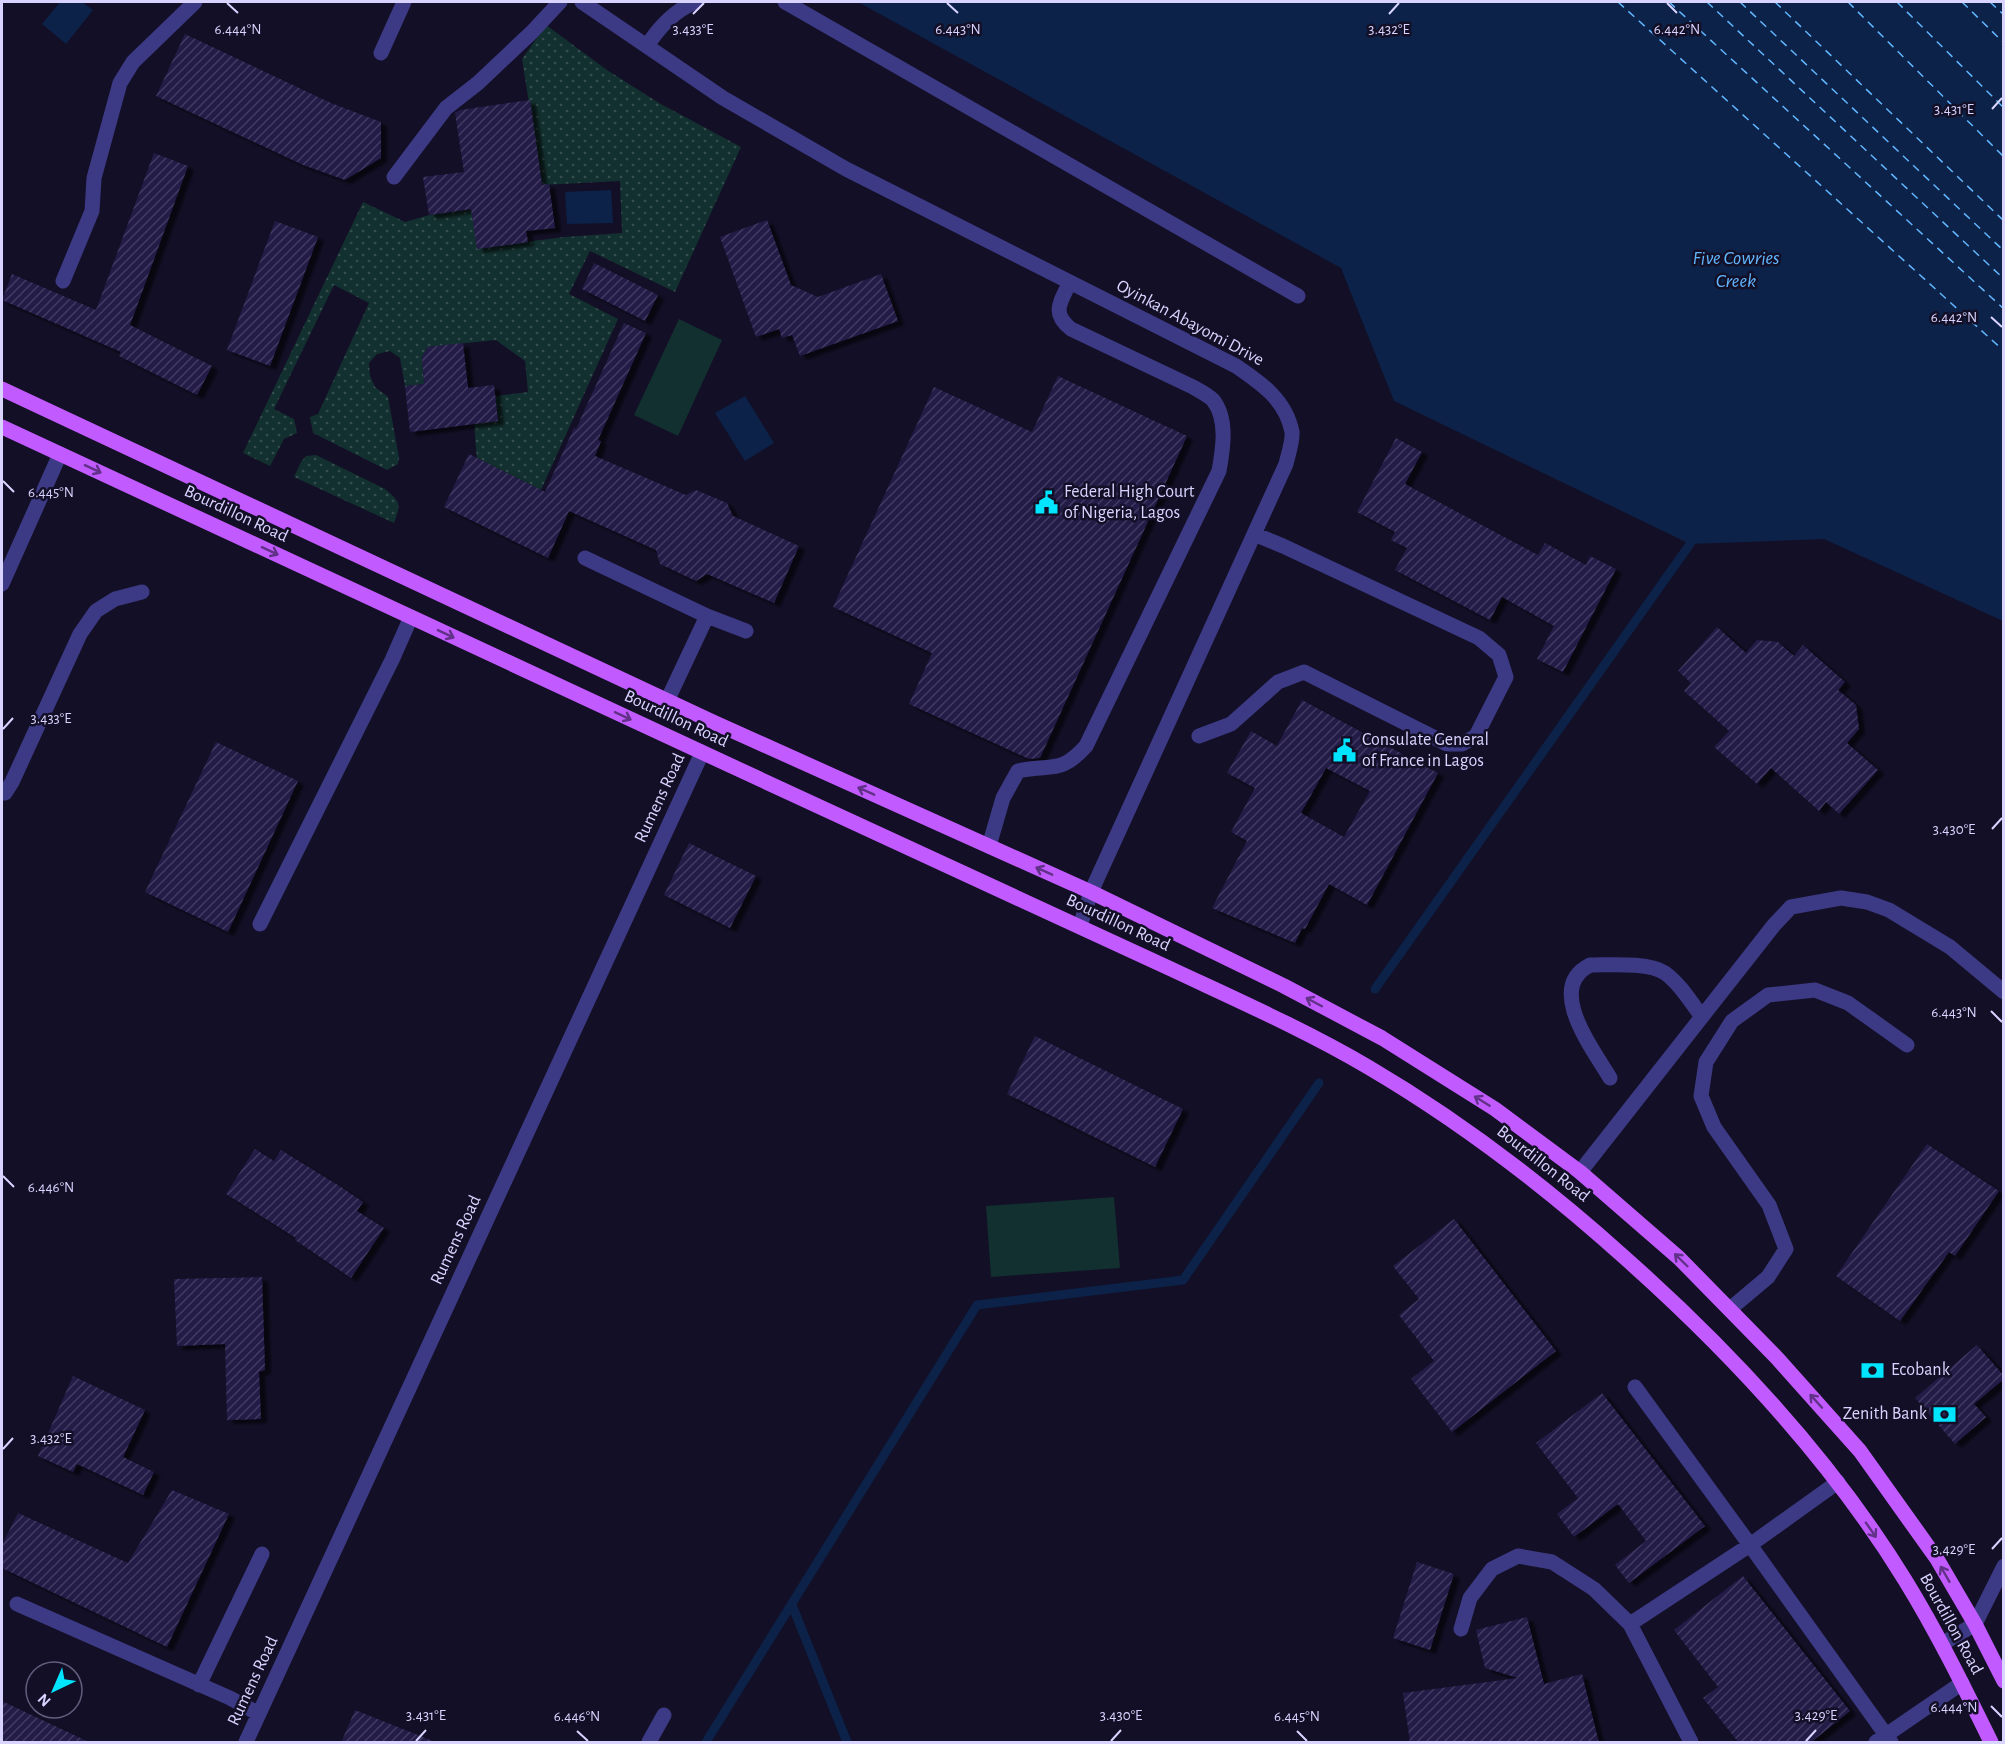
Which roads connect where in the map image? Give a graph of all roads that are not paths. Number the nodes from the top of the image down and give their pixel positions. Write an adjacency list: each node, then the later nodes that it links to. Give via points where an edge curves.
1 (195, 2): 10 (street, via 133,62 120,83 94,178 92,211)
2 (404, 2): 8 (street)
3 (560, 2): 9 (street, via 446,108)
4 (582, 2): 7 (street, Oyinkan Abayomi Drive)
5 (695, 2): 7 (street, via 659,28)
6 (785, 2): 12 (street)
7 (647, 46): 11 (street, Oyinkan Abayomi Drive, via 723,98 846,169)
8 (381, 53)
9 (394, 177)
10 (63, 281)
11 (1070, 282): 16 (street, Oyinkan Abayomi Drive, via 1236,366 1264,385 1283,406 1292,434 1286,464); 27 (street, via 1058,307 1061,321 1212,398 1221,412 1223,447 1219,471 1086,746 1075,759 1061,766 1018,771 1004,798)
12 (1298, 296)
13 (2, 389): 23 (main road, Bourdillon Road)
14 (2, 427): 15 (main road, Bourdillon Road)
15 (60, 454): 18 (street); 21 (main road, Bourdillon Road, one-way to 21)
16 (1254, 534): 24 (street, via 1479,638 1500,655 1506,677 1476,736 1462,744 1447,744 1304,672 1278,682 1231,724); 28 (street, Oyinkan Abayomi Drive)
17 (585, 558): 20 (street)
18 (2, 584)
19 (142, 592): 26 (street, via 96,611 80,634 12,782)
20 (707, 616): 22 (street); 23 (street)
21 (411, 617): 25 (main road, Bourdillon Road, one-way to 25); 29 (street)
22 (746, 631)
23 (667, 701): 27 (main road, Bourdillon Road, one-way to 23)
24 (1199, 736)
25 (702, 753): 30 (main road, Bourdillon Road); 50 (street, Rumens Road)
26 (2, 793)
27 (989, 846): 28 (main road, Bourdillon Road, one-way to 27)
28 (1091, 892): 30 (street, Oyinkan Abayomi Drive); 35 (main road, Bourdillon Road, one-way to 28, via 1495,1109 1383,1038)
29 (260, 924)
30 (1080, 926): 38 (main road, Bourdillon Road, via 1365,1065 1475,1135 1578,1216 1682,1308 1767,1398)
31 (2004, 992): 32 (street, via 1950,947 1911,922 1878,906 1841,898 1791,908)
32 (1702, 1017): 34 (street, via 1675,982 1654,967 1590,965 1582,969 1572,988 1574,1016); 35 (street)
33 (1907, 1045): 36 (street, via 1848,1003 1815,990 1768,995 1731,1021 1706,1062 1701,1096 1714,1127 1769,1205 1786,1250 1768,1277)
34 (1610, 1078)
35 (1580, 1172): 36 (main road, Bourdillon Road, one-way to 35, via 1679,1258)
36 (1730, 1309): 44 (main road, Bourdillon Road, one-way to 36, via 1937,1559 1860,1451)
37 (1635, 1387): 39 (street)
38 (1838, 1482): 39 (street); 46 (main road, Bourdillon Road, one-way to 46, via 1903,1577)
39 (1750, 1545): 43 (street); 52 (street)
40 (262, 1554): 49 (street)
41 (2004, 1566): 44 (street)
42 (17, 1604): 49 (street)
43 (1630, 1624): 45 (street, via 1594,1589 1551,1562 1518,1556 1492,1569 1470,1598); 55 (street)
44 (1975, 1624): 46 (street); 47 (main road, Bourdillon Road)
45 (1461, 1629)
46 (1942, 1644): 48 (main road, Bourdillon Road)
47 (2004, 1681)
48 (1962, 1683): 52 (street); 56 (main road, Bourdillon Road)
49 (199, 1684): 50 (street)
50 (259, 1714): 53 (street, Rumens Road)
51 (664, 1715): 54 (street)
52 (1884, 1740)
53 (246, 1743)
54 (648, 1743)
55 (1691, 1743)
56 (1991, 1743)

